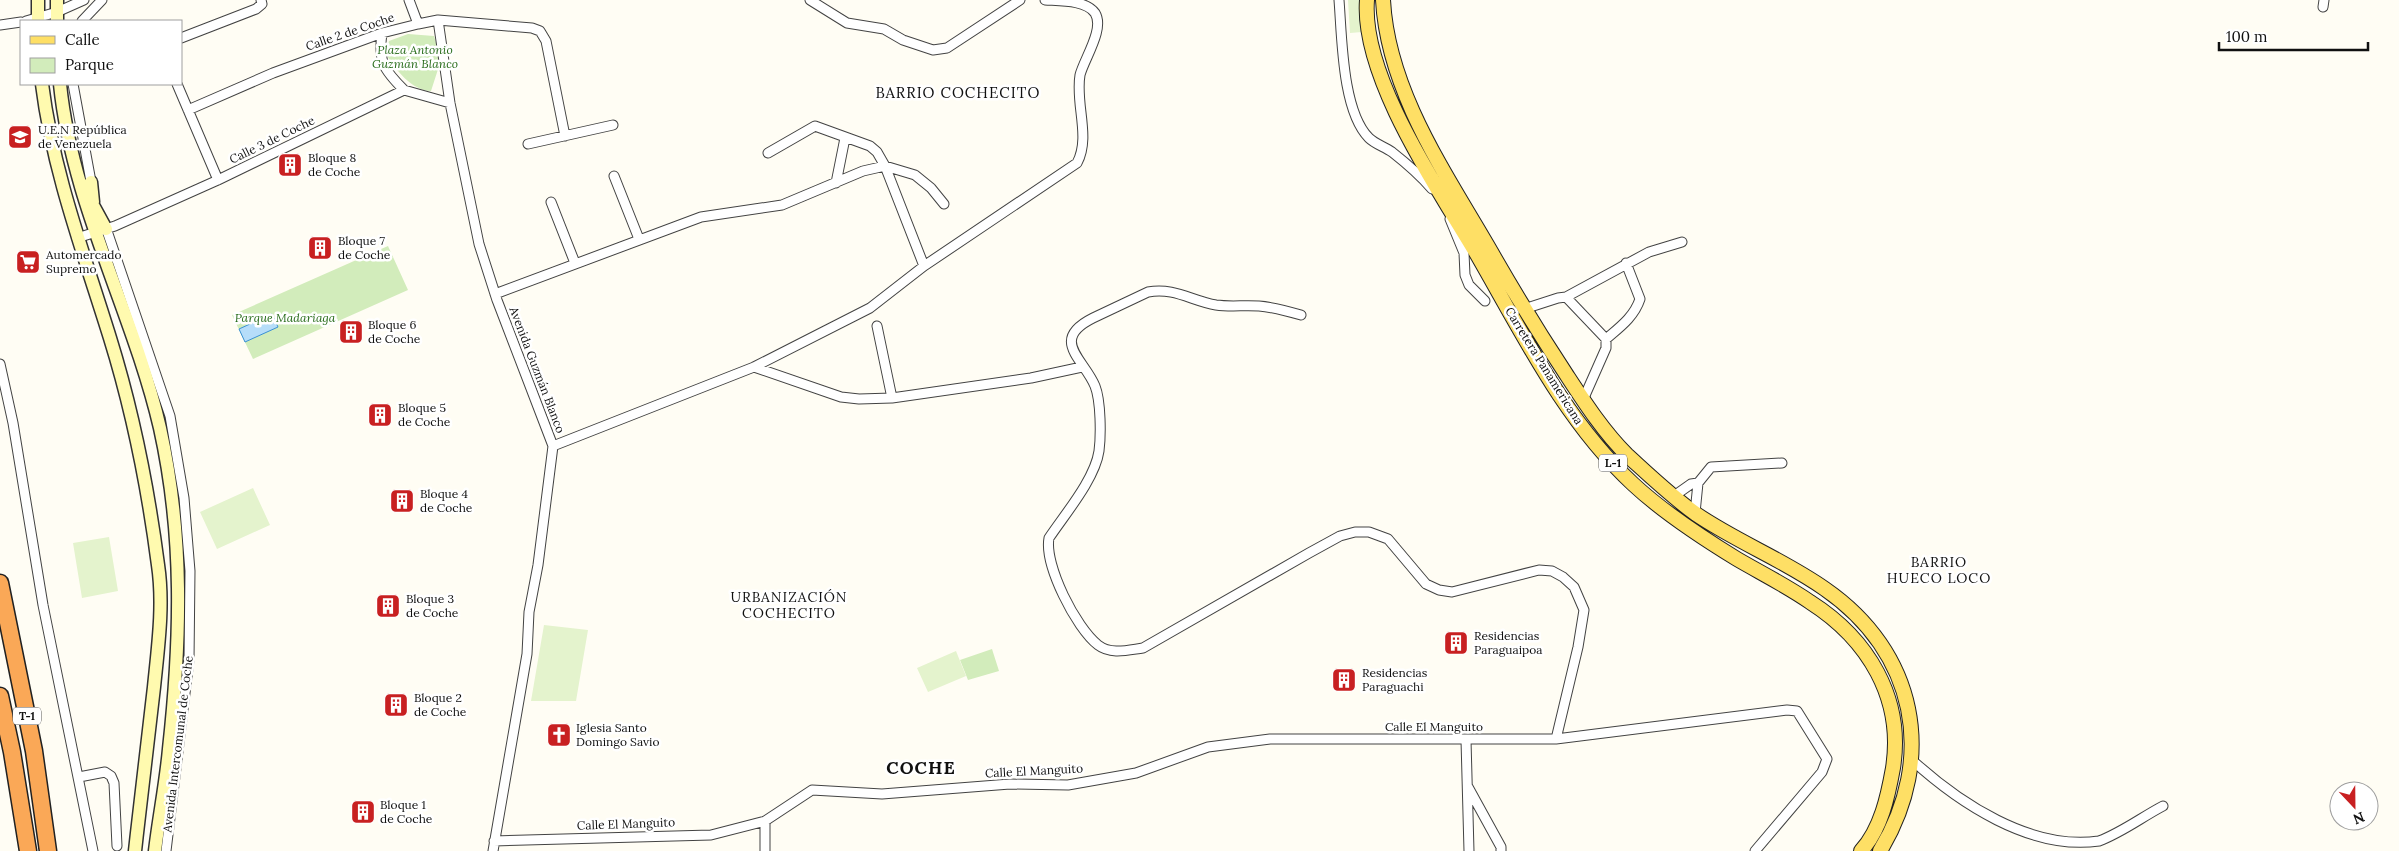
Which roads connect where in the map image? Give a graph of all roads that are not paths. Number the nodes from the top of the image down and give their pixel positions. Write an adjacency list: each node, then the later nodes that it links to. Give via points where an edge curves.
1 (38, 0): 13 (main road)
2 (84, 0): 12 (street)
3 (102, 0): 15 (street)
4 (261, 0): 21 (street, via 262,4 256,9)
5 (409, 0): 18 (street)
6 (810, 0): 7 (street, via 847,23 884,29 903,40 933,50 947,48)
7 (1020, 0)
8 (1045, 0): 48 (street, via 1090,6 1098,21 1081,74 1078,97 1082,154 1077,163 1066,171)
9 (1339, 0): 45 (street, via 1349,99 1357,121 1370,138 1423,178 1444,205)
10 (1367, 0): 45 (main road, Carretera Panamericana / L-1, via 1372,42 1391,101)
11 (1383, 0): 52 (main road, Carretera Panamericana / L-1, via 1384,25 1391,51 1418,122)
12 (58, 14): 14 (street)
13 (34, 20)
14 (37, 20)
15 (83, 20)
16 (438, 20): 18 (street, Calle 2 de Coche); 27 (street, Avenida Guzmán Blanco); 30 (street, Calle 2 de Coche, via 540,31 546,41)
17 (20, 22): 19 (street)
18 (418, 24): 20 (street, Calle 2 de Coche)
19 (0, 25)
20 (382, 33): 26 (street, via 379,52 388,74); 28 (street, Calle 2 de Coche, via 274,72)
21 (182, 38)
22 (42, 85): 42 (main road, via 58,174)
23 (60, 85): 38 (main road, Avenida Intercomunal de Coche, via 66,126)
24 (73, 85): 38 (street, Avenida Intercomunal de Coche)
25 (177, 85): 28 (street)
26 (404, 90): 27 (street); 36 (street, Calle 3 de Coche)
27 (450, 103): 49 (street, Avenida Guzmán Blanco, via 478,244)
28 (188, 110): 36 (street)
29 (613, 125): 30 (street)
30 (564, 136): 32 (street)
31 (845, 138): 33 (street, via 812,126); 34 (street, via 870,146); 37 (street)
32 (528, 144)
33 (768, 153)
34 (885, 166): 37 (street); 40 (street, via 915,175); 48 (street)
35 (614, 176): 43 (street)
36 (218, 180): 41 (street, Calle 3 de Coche)
37 (836, 183): 43 (street, via 782,205 701,217)
38 (86, 184): 41 (main road, Avenida Intercomunal de Coche); 41 (main road)
39 (551, 202): 46 (street)
40 (944, 204)
41 (101, 230): 42 (street, Calle 3 de Coche); 81 (main road, Avenida Intercomunal de Coche, via 159,427 177,534 179,578 175,686); 82 (street, Avenida Intercomunal de Coche, via 170,416 184,498 190,571 189,660)
42 (77, 238): 80 (main road, via 135,428 159,567 159,631)
43 (639, 239): 46 (street)
44 (1682, 242): 47 (street)
45 (1469, 251): 51 (street, via 1466,275 1469,285); 88 (main road, Carretera Panamericana / L-1, via 1580,426 1633,484 1688,528 1824,611 1864,652 1888,692 1895,757 1886,801)
46 (574, 263): 49 (street)
47 (1626, 263): 50 (street); 55 (street, via 1640,300 1637,309)
48 (924, 266): 57 (street, via 870,308)
49 (495, 294): 61 (street, Avenida Guzmán Blanco)
50 (1566, 297): 52 (street); 55 (street)
51 (1485, 301)
52 (1524, 309): 60 (main road, Carretera Panamericana / L-1)
53 (1300, 315): 58 (street, via 1258,306 1213,305 1167,290 1148,292 1078,327 1072,343)
54 (877, 326): 59 (street)
55 (1606, 339): 60 (street, via 1606,348)
56 (0, 364): 71 (street, via 43,605)
57 (754, 367): 59 (street, via 840,397); 61 (street)
58 (1082, 367): 59 (street, via 1032,378); 68 (street, via 1095,385 1098,396 1099,450 1096,467 1049,538 1047,548 1080,626 1099,646 1117,652 1143,648 1340,536 1369,532 1388,539 1426,584 1439,590 1452,592 1539,570 1552,571 1574,587 1584,610)
59 (892, 398)
60 (1583, 400): 64 (main road, Carretera Panamericana / L-1, via 1613,441)
61 (553, 446): 75 (street, Avenida Guzmán Blanco, via 529,612 527,654)
62 (1782, 463): 63 (street, via 1711,467)
63 (1698, 483): 64 (street); 65 (street)
64 (1674, 496): 65 (main road, Carretera Panamericana / L-1)
65 (1695, 513): 70 (main road, Carretera Panamericana / L-1, via 1814,582 1863,623 1880,644 1904,688 1912,725)
66 (0, 583): 78 (highway, T-1, via 34,751)
67 (0, 696): 77 (highway, T-1)
68 (1556, 739): 69 (street, Calle El Manguito); 87 (street, Calle El Manguito, via 1798,711 1827,759 1822,772)
69 (1466, 740): 72 (street); 74 (street, Calle El Manguito, via 1270,739 1208,747 1136,773 1068,785 1010,784 882,794 812,790)
70 (1912, 760): 73 (street, via 1960,803 2000,829 2055,846 2099,841); 89 (main road, Carretera Panamericana / L-1, via 1901,808)
71 (79, 777): 76 (street, via 105,772 111,776); 79 (street)
72 (1467, 785): 85 (street); 86 (street)
73 (2163, 806)
74 (765, 821): 75 (street, Calle El Manguito, via 711,835); 84 (street)
75 (494, 840): 83 (street, Avenida Guzmán Blanco)
76 (117, 846)
77 (28, 851)
78 (48, 851)
79 (93, 851)
80 (135, 851)
81 (155, 851)
82 (166, 851)
83 (493, 851)
84 (765, 851)
85 (1469, 851)
86 (1501, 851)
87 (1755, 851)
88 (1860, 851)
89 (1880, 851)

